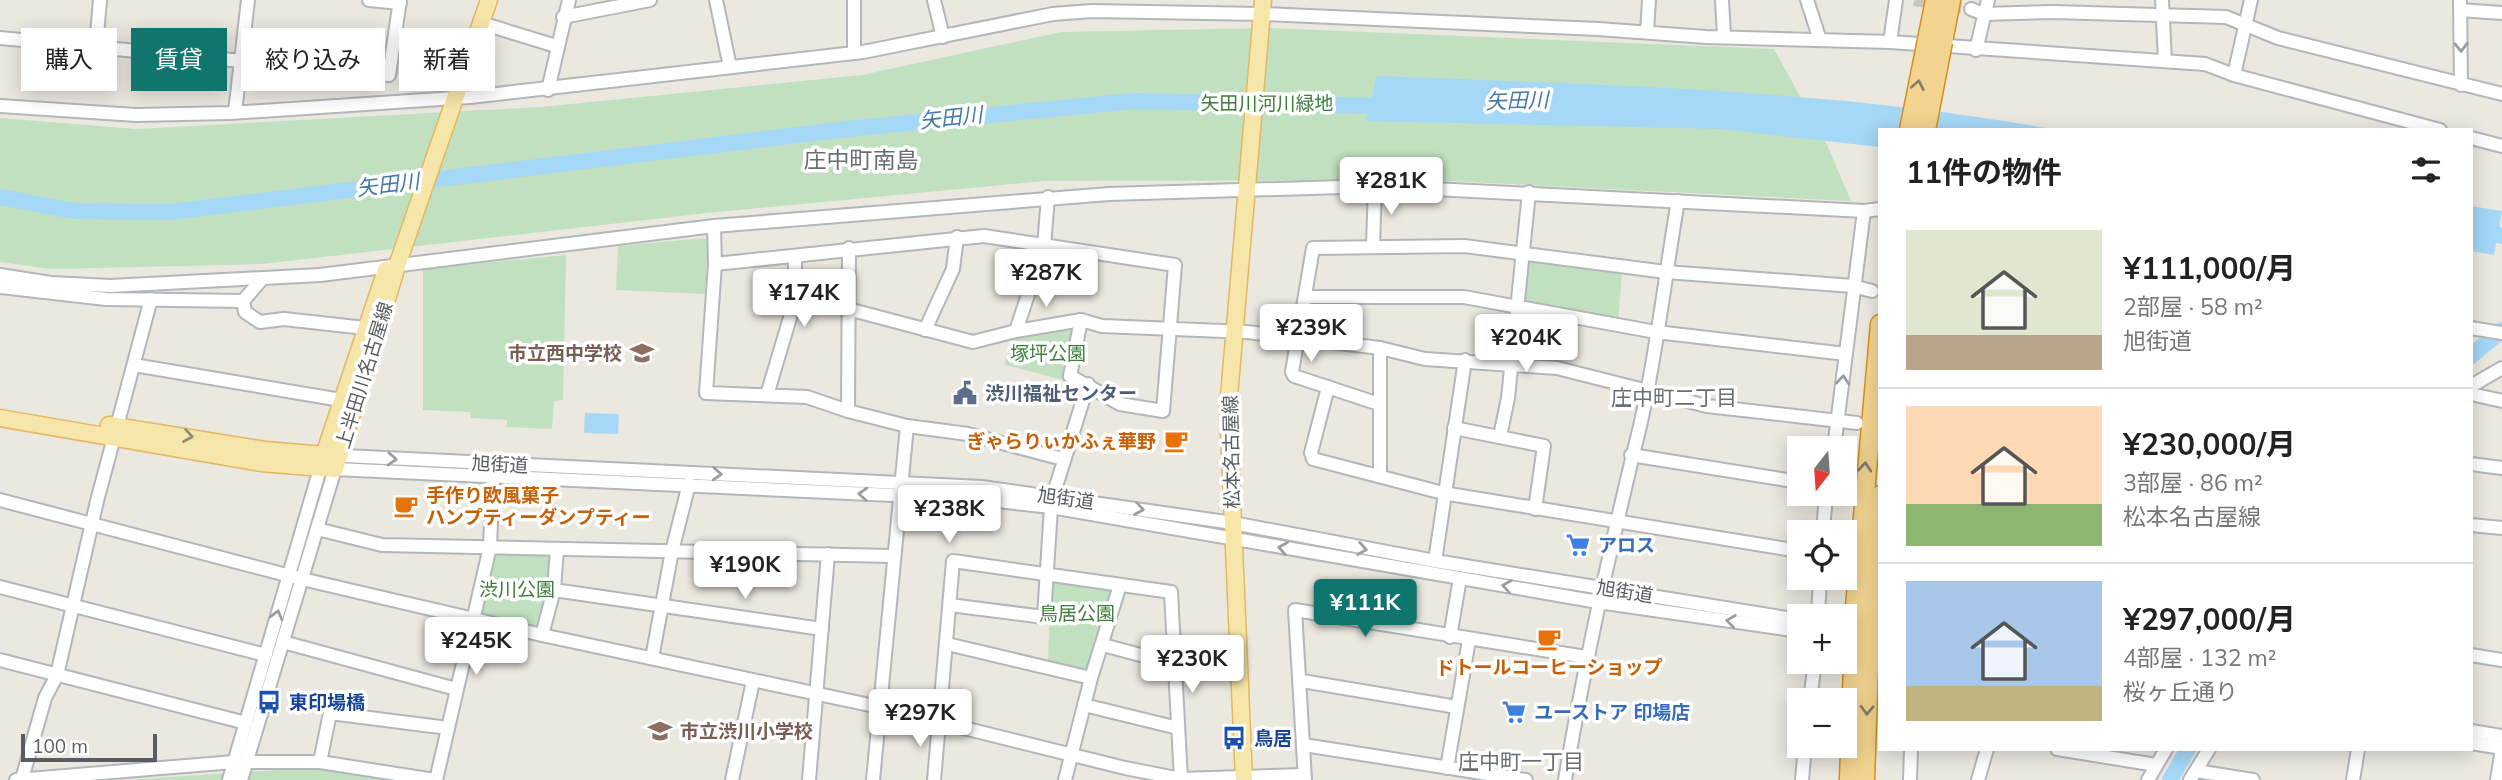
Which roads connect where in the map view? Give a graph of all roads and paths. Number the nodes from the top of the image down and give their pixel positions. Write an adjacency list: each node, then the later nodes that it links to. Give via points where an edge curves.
1 (100, 0): 31 (street)
2 (248, 0): 32 (street)
3 (369, 0): 20 (street)
4 (478, 0): 54 (main road, 上半田川名古屋線)
5 (489, 0): 29 (main road, 上半田川名古屋線)
6 (569, 0): 28 (street)
7 (650, 0): 28 (street)
8 (716, 0): 47 (street)
9 (855, 0): 44 (street)
10 (934, 0): 35 (street)
11 (1649, 0): 33 (street)
12 (1722, 0): 34 (street)
13 (1807, 0): 38 (street)
14 (1896, 0): 39 (street)
15 (1934, 0): 40 (highway)
16 (1951, 0): 40 (highway)
17 (1988, 0): 26 (street)
18 (2162, 0): 27 (street)
19 (2251, 0): 30 (street)
20 (400, 1): 49 (street, via 389,75)
21 (2460, 5): 25 (street); 51 (street, one-way to 51)
22 (1053, 7): 24 (street); 35 (street)
23 (1971, 9): 26 (street)
24 (1262, 13): 33 (street); 63 (main road, 松本名古屋線)
25 (2502, 13)
26 (1984, 14): 27 (street); 43 (street)
27 (2162, 16): 30 (street, via 2226,17); 46 (street)
28 (564, 17): 41 (street)
29 (481, 23): 41 (street); 54 (main road, 上半田川名古屋線)
30 (2245, 25): 50 (street); 51 (street, via 2278,38)
31 (98, 28)
32 (245, 28)
33 (1647, 32): 34 (street)
34 (1724, 36): 38 (street)
35 (943, 37): 44 (street)
36 (0, 38): 37 (street)
37 (21, 40)
38 (1820, 40): 39 (street)
39 (1890, 41): 43 (street)
40 (1935, 41): 57 (highway, one-way to 40, bridge); 58 (highway, bridge)
41 (556, 46): 52 (street)
42 (117, 49): 45 (street)
43 (1976, 50): 46 (street)
44 (853, 51): 47 (street)
45 (241, 60)
46 (2165, 61): 50 (street, via 2205,64)
47 (730, 67): 52 (street)
48 (241, 69): 56 (street)
49 (385, 75)
50 (2234, 75): 59 (street)
51 (2461, 85): 53 (street)
52 (548, 90): 54 (street)
53 (2502, 94)
54 (446, 105): 56 (street); 76 (main road, 上半田川名古屋線)
55 (0, 106): 56 (street, via 136,115)
56 (236, 112)
57 (1910, 128)
58 (1926, 128)
59 (2433, 128)
60 (2473, 139): 61 (street)
61 (2502, 146)
62 (1375, 186): 63 (street); 64 (street); 72 (street)
63 (1245, 191): 65 (street); 94 (main road, 松本名古屋線)
64 (1529, 192): 66 (street); 74 (street)
65 (1048, 197): 69 (street); 71 (street)
66 (1678, 201): 68 (street); 78 (street)
67 (1878, 209): 68 (street)
68 (1864, 211): 81 (street)
69 (714, 226): 76 (street); 77 (street)
70 (957, 237): 71 (street, via 984,236); 73 (street); 92 (street, via 953,269)
71 (1044, 246): 91 (street, via 1175,265); 93 (street)
72 (1373, 246): 74 (street, via 1464,246); 84 (street, via 1313,248)
73 (849, 248): 75 (street); 88 (street)
74 (1524, 254): 78 (street); 87 (street)
75 (794, 256): 77 (street); 109 (street, via 795,301)
76 (395, 258): 80 (street); 90 (main road, 上半田川名古屋線); 125 (main road, 上半田川名古屋線)
77 (715, 264): 109 (street, via 706,393)
78 (1666, 272): 81 (street); 95 (street)
79 (0, 275): 80 (street, via 110,286)
80 (262, 279): 86 (street)
81 (1853, 286): 83 (street); 99 (street)
82 (0, 287): 85 (street, via 106,299)
83 (1872, 291)
84 (1305, 298): 87 (street, via 1464,297); 96 (street)
85 (151, 299): 86 (street); 102 (street)
86 (243, 301): 90 (street, via 245,313 260,322 284,319)
87 (1518, 306): 95 (street); 101 (street)
88 (848, 309): 92 (street); 114 (street)
89 (1081, 320): 91 (street, via 1102,326); 93 (street); 104 (street, via 1070,376)
90 (365, 328): 110 (main road, 上半田川名古屋線)
91 (1170, 328): 94 (street); 104 (street, via 1163,411 1120,404)
92 (925, 330): 93 (street, via 973,342)
93 (1016, 331)
94 (1234, 332): 96 (street); 144 (main road, 松本名古屋線, via 1227,427)
95 (1656, 332): 99 (street); 107 (street)
96 (1296, 340): 98 (street); 106 (street, via 1294,376)
97 (1878, 347): 227 (highway, one-way to 97, via 1855,607)
98 (1380, 348): 100 (street, via 1425,359); 112 (street)
99 (1846, 354): 116 (street, one-way to 99)
100 (1465, 360): 101 (street); 119 (street)
101 (1510, 363): 107 (street, via 1557,368); 121 (street)
102 (134, 365): 110 (street); 120 (street)
103 (2502, 368): 105 (street)
104 (1088, 384): 124 (street)
105 (2473, 385)
106 (1328, 387): 112 (street); 129 (street, via 1312,459)
107 (1646, 392): 116 (street, via 1707,407); 123 (street)
108 (2473, 394): 111 (street)
109 (767, 395): 114 (street, via 807,397)
110 (341, 400): 125 (main road, 上半田川名古屋線)
111 (2502, 401)
112 (1379, 404): 129 (street)
113 (0, 407): 120 (main road, 上半田川名古屋線)
114 (848, 411): 118 (street)
115 (0, 418): 120 (main road, 上半田川名古屋線)
116 (1839, 421): 117 (street); 122 (street)
117 (1857, 423)
118 (907, 426): 124 (street, via 968,434); 131 (street)
119 (1454, 428): 121 (street); 133 (street)
120 (117, 431): 125 (main road, 上半田川名古屋線); 140 (street)
121 (1500, 436): 137 (street, via 1544,446)
122 (1836, 436)
123 (1631, 454): 130 (street); 139 (street)
124 (1063, 459): 136 (street)
125 (330, 462): 128 (street, 旭街道); 131 (street, 旭街道, one-way to 131); 142 (street); 153 (street)
126 (2473, 464): 127 (street)
127 (2502, 468)
128 (493, 474): 132 (street, 旭街道); 145 (street)
129 (1380, 476): 133 (street)
130 (1787, 480)
131 (901, 482): 134 (street); 136 (street, 旭街道)
132 (689, 484): 134 (street, 旭街道, one-way to 132); 148 (street)
133 (1443, 493): 137 (street); 151 (street)
134 (900, 496): 136 (street, 旭街道); 150 (street)
135 (0, 500): 140 (street)
136 (1052, 502): 144 (street, 旭街道); 152 (street)
137 (1535, 509): 139 (street)
138 (1878, 520): 228 (highway, one-way to 228)
139 (1615, 522): 147 (street); 158 (street)
140 (92, 523): 153 (street); 162 (street)
141 (2473, 525): 143 (street)
142 (317, 528): 145 (street, via 382,545); 155 (street)
143 (2502, 528)
144 (1233, 531): 151 (street, 旭街道, one-way to 151); 154 (street, 旭街道, one-way to 144); 215 (main road, 松本名古屋線)
145 (490, 547): 146 (street); 164 (street)
146 (556, 549): 148 (street); 159 (street)
147 (1787, 549)
148 (672, 551): 149 (street); 161 (street)
149 (828, 554): 150 (street); 166 (street)
150 (893, 556): 188 (street)
151 (1434, 561): 158 (street, 旭街道)
152 (1048, 572): 156 (street); 163 (street, via 1044,617); 163 (street, via 953,561)
153 (288, 575): 155 (street); 174 (street, one-way to 153)
154 (1460, 578): 160 (street, 旭街道, one-way to 154); 169 (street)
155 (302, 579): 164 (street); 171 (street)
156 (1120, 585): 173 (street); 180 (street, via 1171,592)
157 (0, 587): 162 (street)
158 (1601, 587): 160 (street); 165 (street, 旭街道)
159 (554, 590): 161 (street); 168 (street)
160 (1598, 602): 167 (street, 旭街道, one-way to 160); 176 (street)
161 (663, 605): 166 (street); 177 (street)
162 (74, 606): 174 (street); 181 (street)
163 (950, 606): 172 (street)
164 (472, 619): 168 (street); 185 (street)
165 (1787, 619)
166 (822, 629): 186 (street)
167 (1787, 629)
168 (542, 635): 177 (street)
169 (1450, 637): 170 (street); 184 (street, via 1295,610)
170 (1469, 640): 176 (street); 189 (street)
171 (283, 642): 185 (street); 210 (street)
172 (947, 644): 182 (street); 190 (street)
173 (1103, 645): 180 (street); 182 (street)
174 (266, 655): 191 (street)
175 (2473, 655): 179 (street)
176 (1586, 657): 225 (street)
177 (652, 658): 183 (street)
178 (0, 660): 181 (street)
179 (2502, 660)
180 (1174, 664): 193 (street)
181 (57, 675): 191 (street); 214 (street, via 45,698)
182 (1091, 678): 187 (street)
183 (753, 681): 186 (street); 218 (street)
184 (1302, 681): 189 (street); 197 (street)
185 (456, 689): 192 (street)
186 (817, 693): 188 (street); 219 (street)
187 (1084, 705): 193 (street); 205 (street)
188 (879, 707): 190 (street); 220 (street)
189 (1457, 708): 209 (street)
190 (939, 722): 205 (street); 221 (street)
191 (246, 723): 210 (street)
192 (448, 728): 207 (street, via 330,713); 217 (street)
193 (1178, 728): 223 (street)
194 (2473, 731): 195 (street)
195 (2502, 736)
196 (2473, 743): 198 (street)
197 (1304, 745): 209 (street); 213 (street)
198 (2502, 748): 234 (street)
199 (1911, 751): 229 (street)
200 (1986, 751): 230 (street)
201 (2069, 751): 208 (street)
202 (2165, 751): 208 (street)
203 (2208, 751): 212 (street)
204 (2358, 751): 233 (street)
205 (1072, 752): 211 (street); 222 (street)
206 (1804, 758): 226 (street)
207 (320, 762): 210 (street); 217 (street)
208 (2156, 765): 231 (street)
209 (1447, 768): 224 (street)
210 (237, 772): 214 (street)
211 (1124, 774): 223 (street)
212 (2193, 776): 232 (street)
213 (1304, 777): 215 (street)
214 (22, 779): 216 (street)
215 (1244, 779): 223 (street)
216 (16, 780)
217 (435, 780)
218 (732, 780)
219 (809, 780)
220 (873, 780)
221 (934, 780)
222 (1065, 780)
223 (1181, 780)
224 (1526, 780)
225 (1565, 780)
226 (1802, 780)
227 (1849, 780)
228 (1865, 780)
229 (1910, 780)
230 (1978, 780)
231 (2148, 780)
232 (2253, 780)
233 (2353, 780)
234 (2497, 780)

